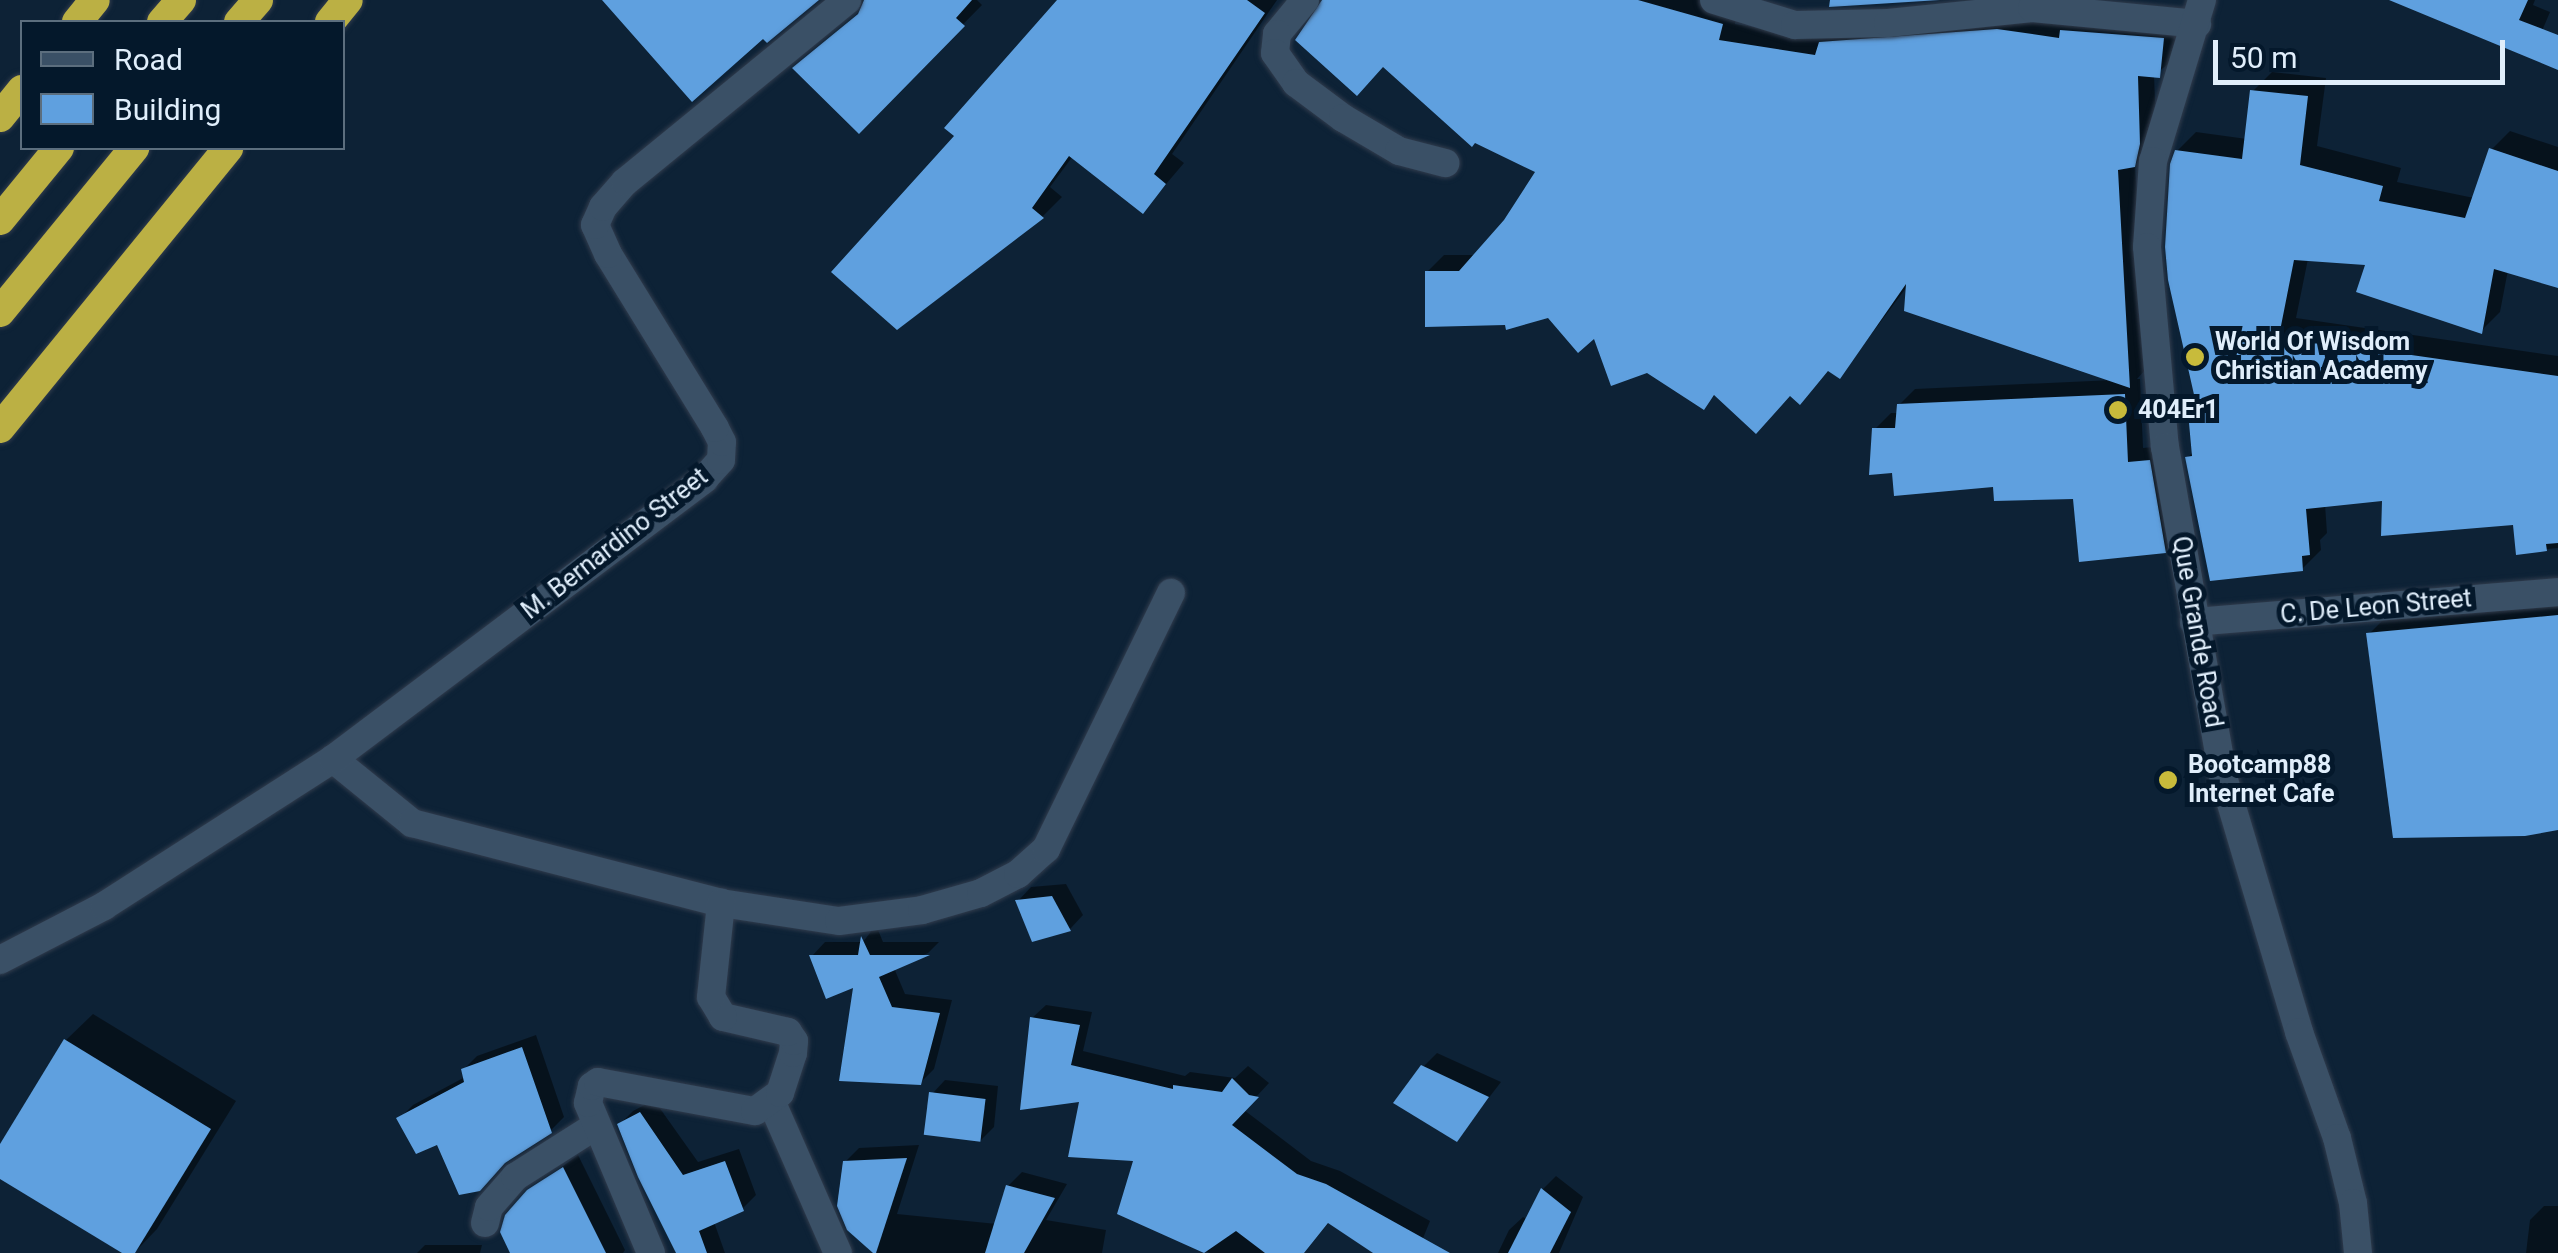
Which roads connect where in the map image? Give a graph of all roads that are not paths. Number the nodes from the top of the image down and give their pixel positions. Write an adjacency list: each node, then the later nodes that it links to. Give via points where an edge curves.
1 (95, 0): 9 (highway)
2 (180, 0): 10 (highway)
3 (258, 0): 11 (highway)
4 (348, 0): 12 (highway)
5 (846, 0): 27 (street, M. Bernardino Street, via 626,182 595,226 715,428 720,460 704,479)
6 (1305, 0): 18 (street, via 1276,34 1275,53 1296,83 1399,152)
7 (1714, 0): 8 (street, via 1794,25 2032,8)
8 (2199, 12): 26 (street, Que Grande Road, via 2153,162 2147,247 2165,447)
9 (78, 20)
10 (164, 20)
11 (241, 20)
12 (332, 20)
13 (20, 92): 14 (highway)
14 (0, 117)
15 (57, 150): 19 (highway)
16 (132, 150): 21 (highway)
17 (226, 150): 20 (highway)
18 (1445, 163)
19 (0, 220)
20 (158, 233): 22 (highway); 23 (highway)
21 (0, 312)
22 (0, 428)
23 (0, 456)
24 (2558, 592): 26 (street, C. De Leon Street)
25 (1171, 593): 28 (street, via 1046,849 1018,874 922,910 839,921)
26 (2194, 622): 35 (street, Que Grande Road, via 2224,780 2337,1138)
27 (333, 759): 28 (street, via 412,823); 29 (street, M. Bernardino Street, via 104,906)
28 (721, 903): 30 (street, via 710,998 723,1017 788,1032 794,1041 786,1082)
29 (0, 960)
30 (772, 1103): 31 (street, via 755,1112 598,1082 588,1091); 34 (street)
31 (597, 1125): 32 (street, via 516,1178 489,1207); 33 (street)
32 (485, 1224)
33 (651, 1253)
34 (838, 1253)
35 (2358, 1253)

